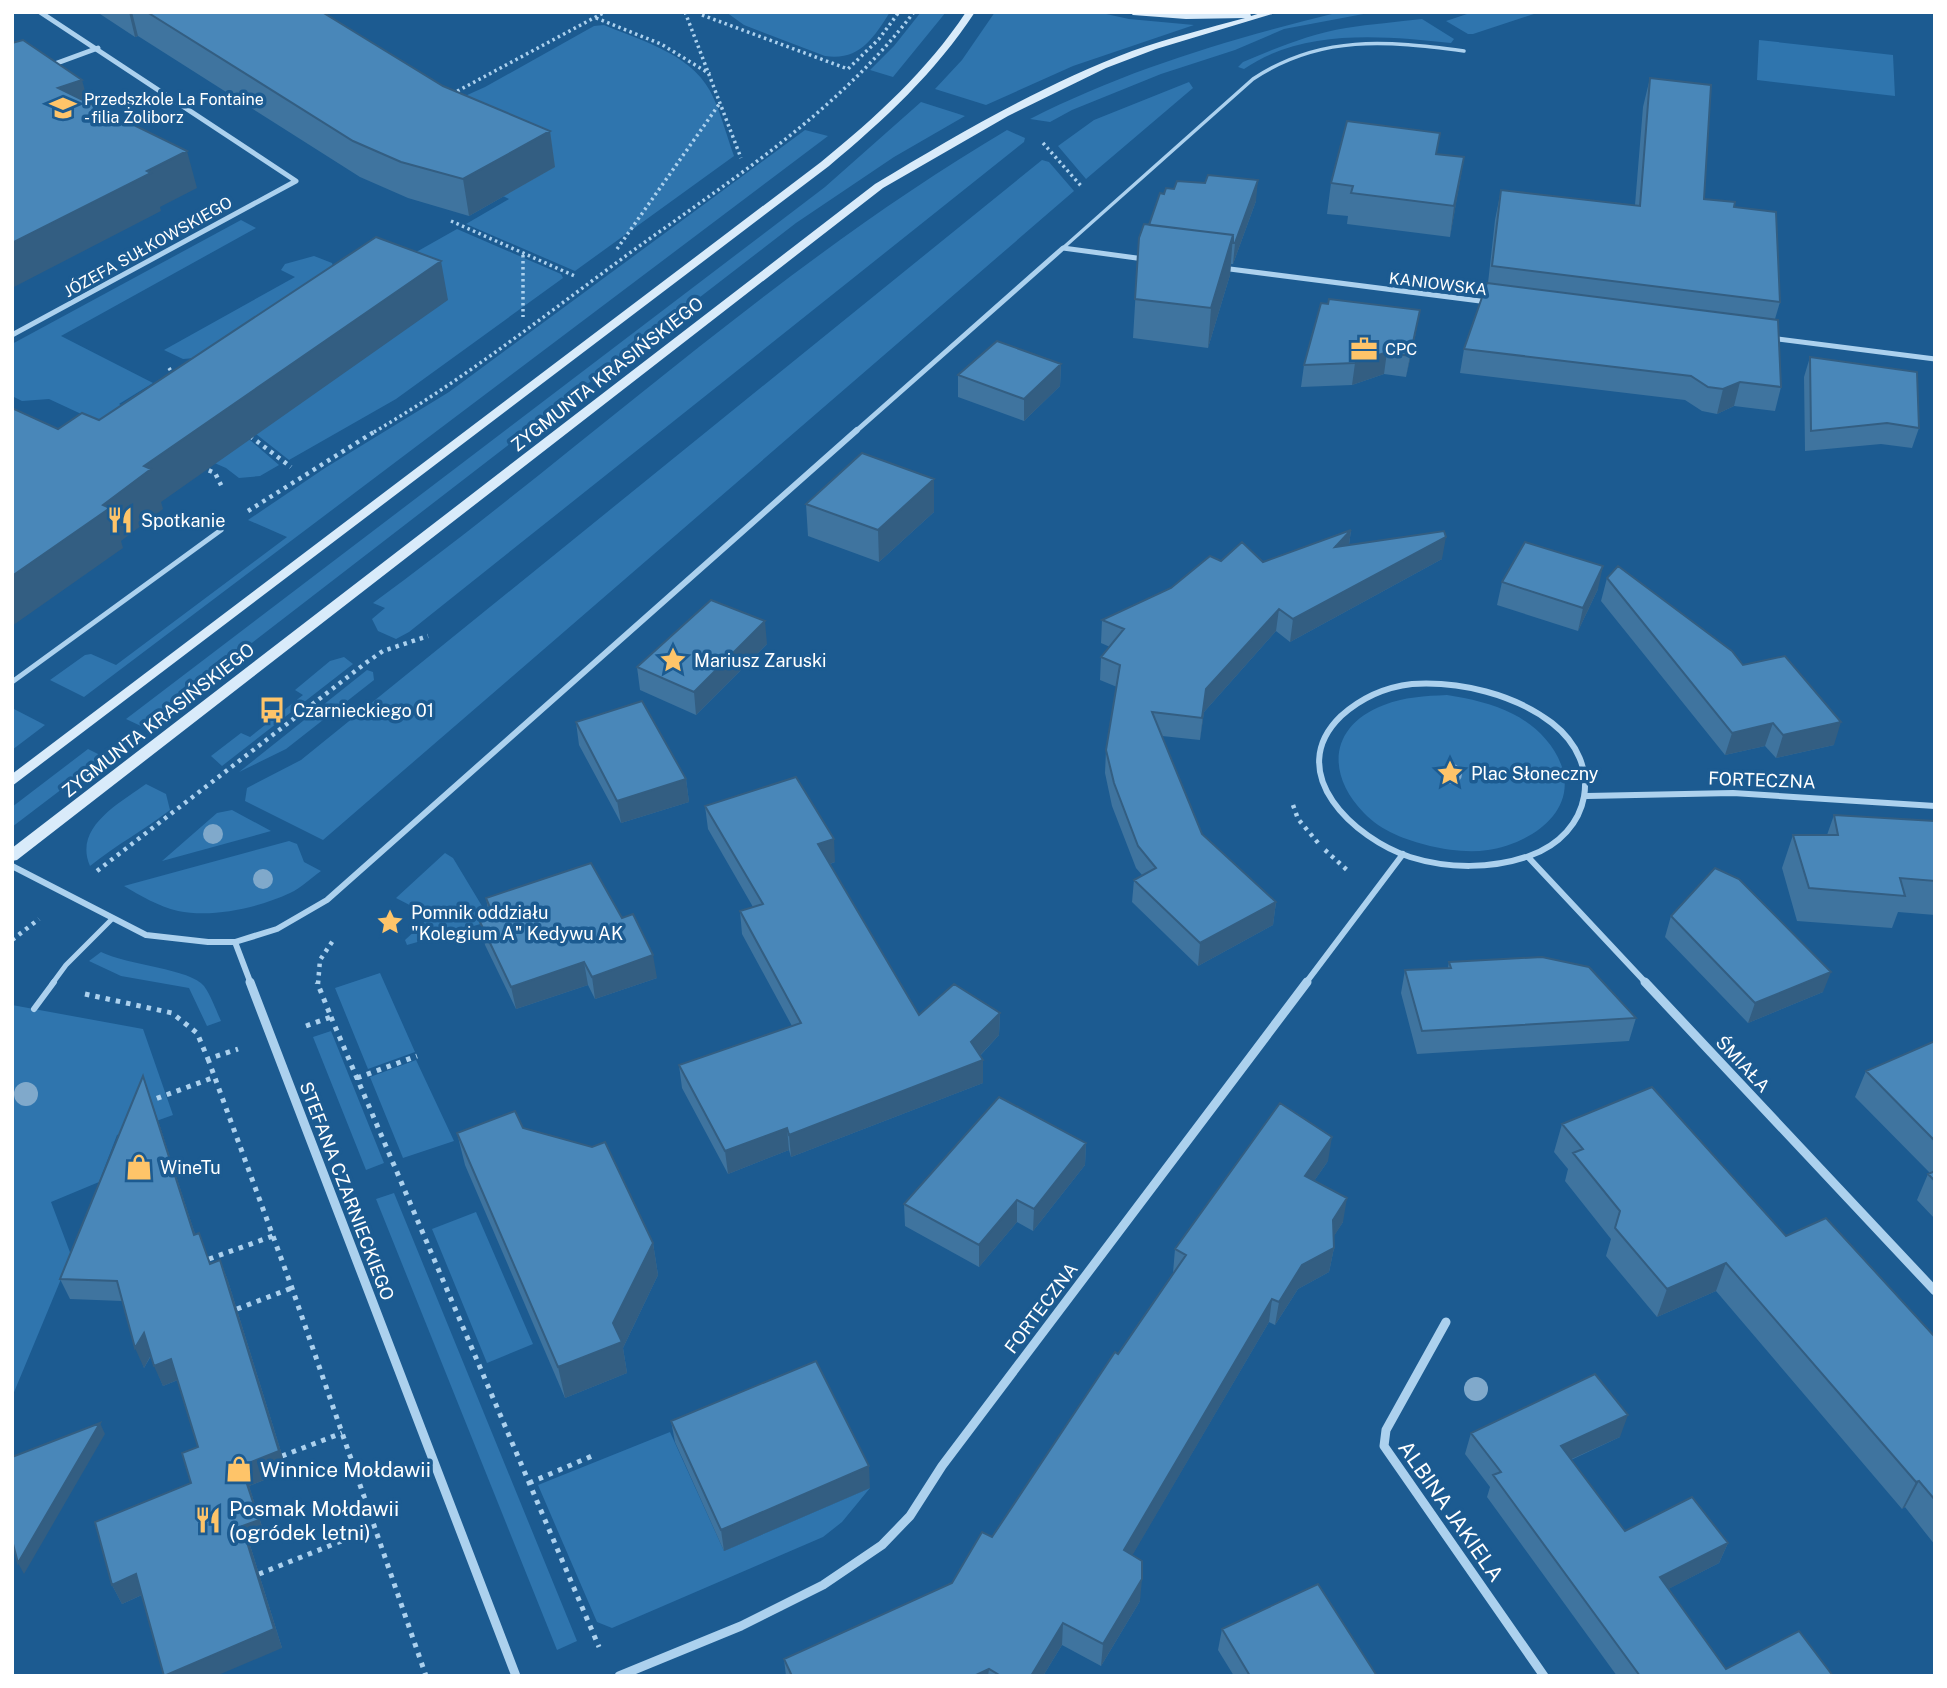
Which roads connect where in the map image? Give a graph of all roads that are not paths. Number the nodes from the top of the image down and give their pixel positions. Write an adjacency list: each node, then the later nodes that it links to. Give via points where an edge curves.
1 (40, 12): 5 (street)
2 (971, 12): 17 (main road, ZYGMUNTA KRASIŃSKIEGO, via 922,77 825,164)
3 (1133, 12): 4 (main road, via 1226,16)
4 (1273, 12): 21 (main road, ZYGMUNTA KRASIŃSKIEGO, via 1138,53 1055,87 879,186)
5 (98, 48): 7 (street); 12 (street, JÓZEFA SUŁKOWSKIEGO, via 296,181)
6 (1464, 51): 8 (lane, via 1354,44 1289,58 1253,79)
7 (36, 71)
8 (1063, 248): 9 (street); 25 (street, via 327,900 277,929)
9 (1156, 260)
10 (1211, 267): 11 (street, KANIOWSKA)
11 (1497, 303)
12 (12, 335)
13 (1757, 337): 14 (street)
14 (1935, 359)
15 (221, 530): 16 (lane)
16 (12, 682)
17 (12, 781)
18 (1587, 796): 19 (street, FORTECZNA, via 1734,793); 20 (street, via 1584,765 1565,735 1534,710 1494,692 1450,684 1406,685 1367,697 1338,717 1321,744 1320,775 1334,806 1363,834); 22 (street, via 1577,821 1555,843)
19 (1935, 806)
20 (1404, 854): 22 (street, via 1444,864 1485,866); 30 (street, FORTECZNA, via 942,1466 910,1516 882,1545 823,1585 741,1626)
21 (12, 856)
22 (1529, 858): 27 (street, ŚMIAŁA)
23 (12, 866): 24 (street)
24 (112, 919): 25 (street, via 146,935); 26 (lane, via 65,965)
25 (235, 942): 29 (street, STEFANA CZARNIECKIEGO)
26 (34, 1009)
27 (1935, 1292)
28 (1446, 1322): 31 (street, ALBINA JAKIELA, via 1386,1430 1384,1446)
29 (516, 1676)
30 (619, 1676)
31 (1545, 1676)

